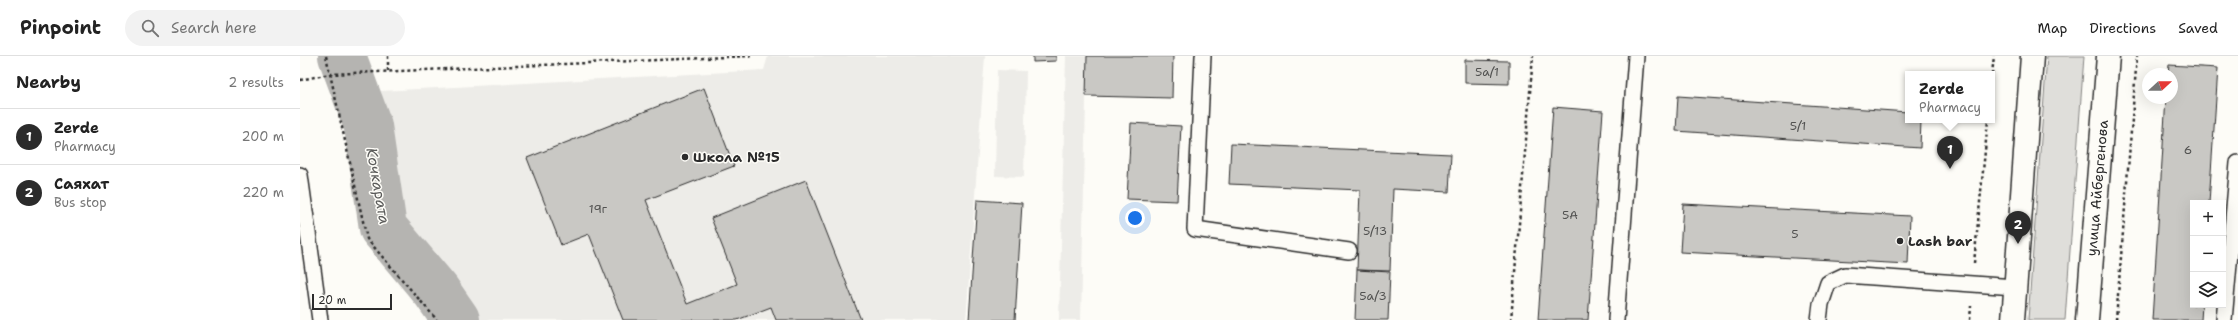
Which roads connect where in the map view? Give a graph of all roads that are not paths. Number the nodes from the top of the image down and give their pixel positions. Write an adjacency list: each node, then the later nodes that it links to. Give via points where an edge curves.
1 (1203, 56): 7 (lane, via 1195,229)
2 (1636, 56): 10 (lane)
3 (2032, 56): 8 (street)
4 (2108, 56): 13 (street, улица Айбергенова)
5 (2238, 163): 14 (lane)
6 (300, 175): 9 (lane)
7 (1349, 251)
8 (2015, 287): 11 (lane, via 1845,275 1828,282); 12 (street)
9 (320, 320)
10 (1616, 320)
11 (1819, 320)
12 (2013, 320)
13 (2087, 320)
14 (2224, 320)

